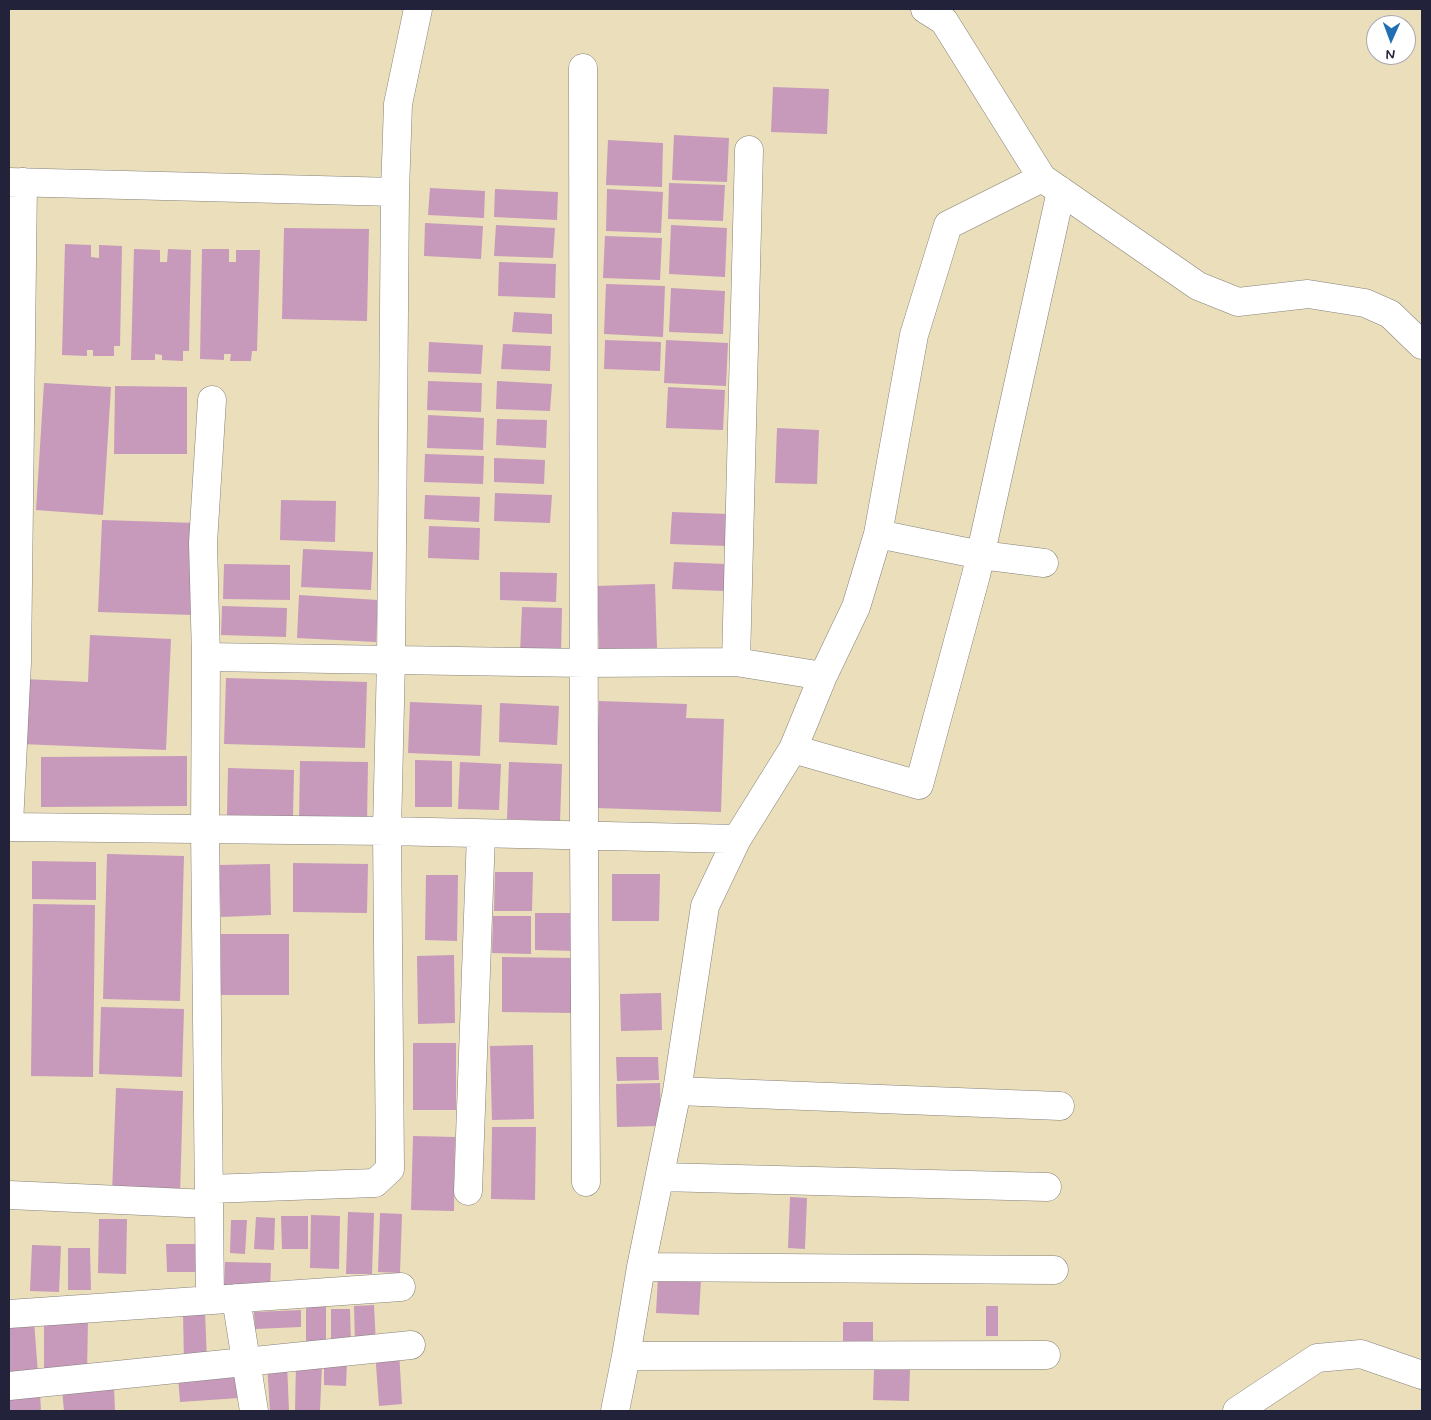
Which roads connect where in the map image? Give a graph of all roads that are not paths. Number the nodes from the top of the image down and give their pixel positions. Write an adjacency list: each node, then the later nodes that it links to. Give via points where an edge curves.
1 (418, 9): 7 (street, via 398,104)
2 (925, 9): 6 (street, via 944,21)
3 (583, 68): 16 (street)
4 (749, 150): 15 (street)
5 (16, 182): 7 (street); 19 (street, via 16,662)
6 (1052, 185): 8 (street, via 1198,286 1238,302 1308,294 1364,303 1390,314); 10 (street, via 948,225 914,335); 11 (street)
7 (395, 192): 14 (street)
8 (1422, 345)
9 (212, 400): 13 (street, via 203,543)
10 (878, 534): 11 (street); 17 (street, via 856,606)
11 (981, 555): 12 (street); 18 (street, via 919,785)
12 (1044, 563)
13 (206, 657): 14 (street); 20 (street)
14 (391, 660): 16 (street); 21 (street)
15 (736, 662): 16 (street); 17 (street)
16 (584, 663): 23 (street)
17 (823, 676): 18 (street)
18 (793, 749): 24 (street)
19 (9, 826): 20 (street)
20 (205, 829): 21 (street); 32 (street)
21 (387, 831): 22 (street); 32 (street, via 390,1169 375,1182)
22 (481, 834): 23 (street); 30 (street)
23 (584, 835): 24 (street); 28 (street)
24 (737, 839): 25 (street, via 705,906)
25 (677, 1091): 26 (street); 27 (street)
26 (1060, 1106)
27 (660, 1177): 29 (street); 33 (street)
28 (586, 1182)
29 (1047, 1187)
30 (468, 1191)
31 (9, 1195): 32 (street)
32 (209, 1196): 36 (street)
33 (641, 1267): 34 (street); 40 (street)
34 (1054, 1270)
35 (401, 1287): 36 (street)
36 (223, 1299): 37 (street); 41 (street)
37 (9, 1314)
38 (411, 1345): 41 (street)
39 (1046, 1355): 40 (street)
40 (626, 1356): 45 (street)
41 (246, 1362): 43 (street); 44 (street)
42 (1422, 1375): 46 (street, via 1361,1354 1317,1358)
43 (9, 1386)
44 (254, 1411)
45 (615, 1411)
46 (1237, 1411)

